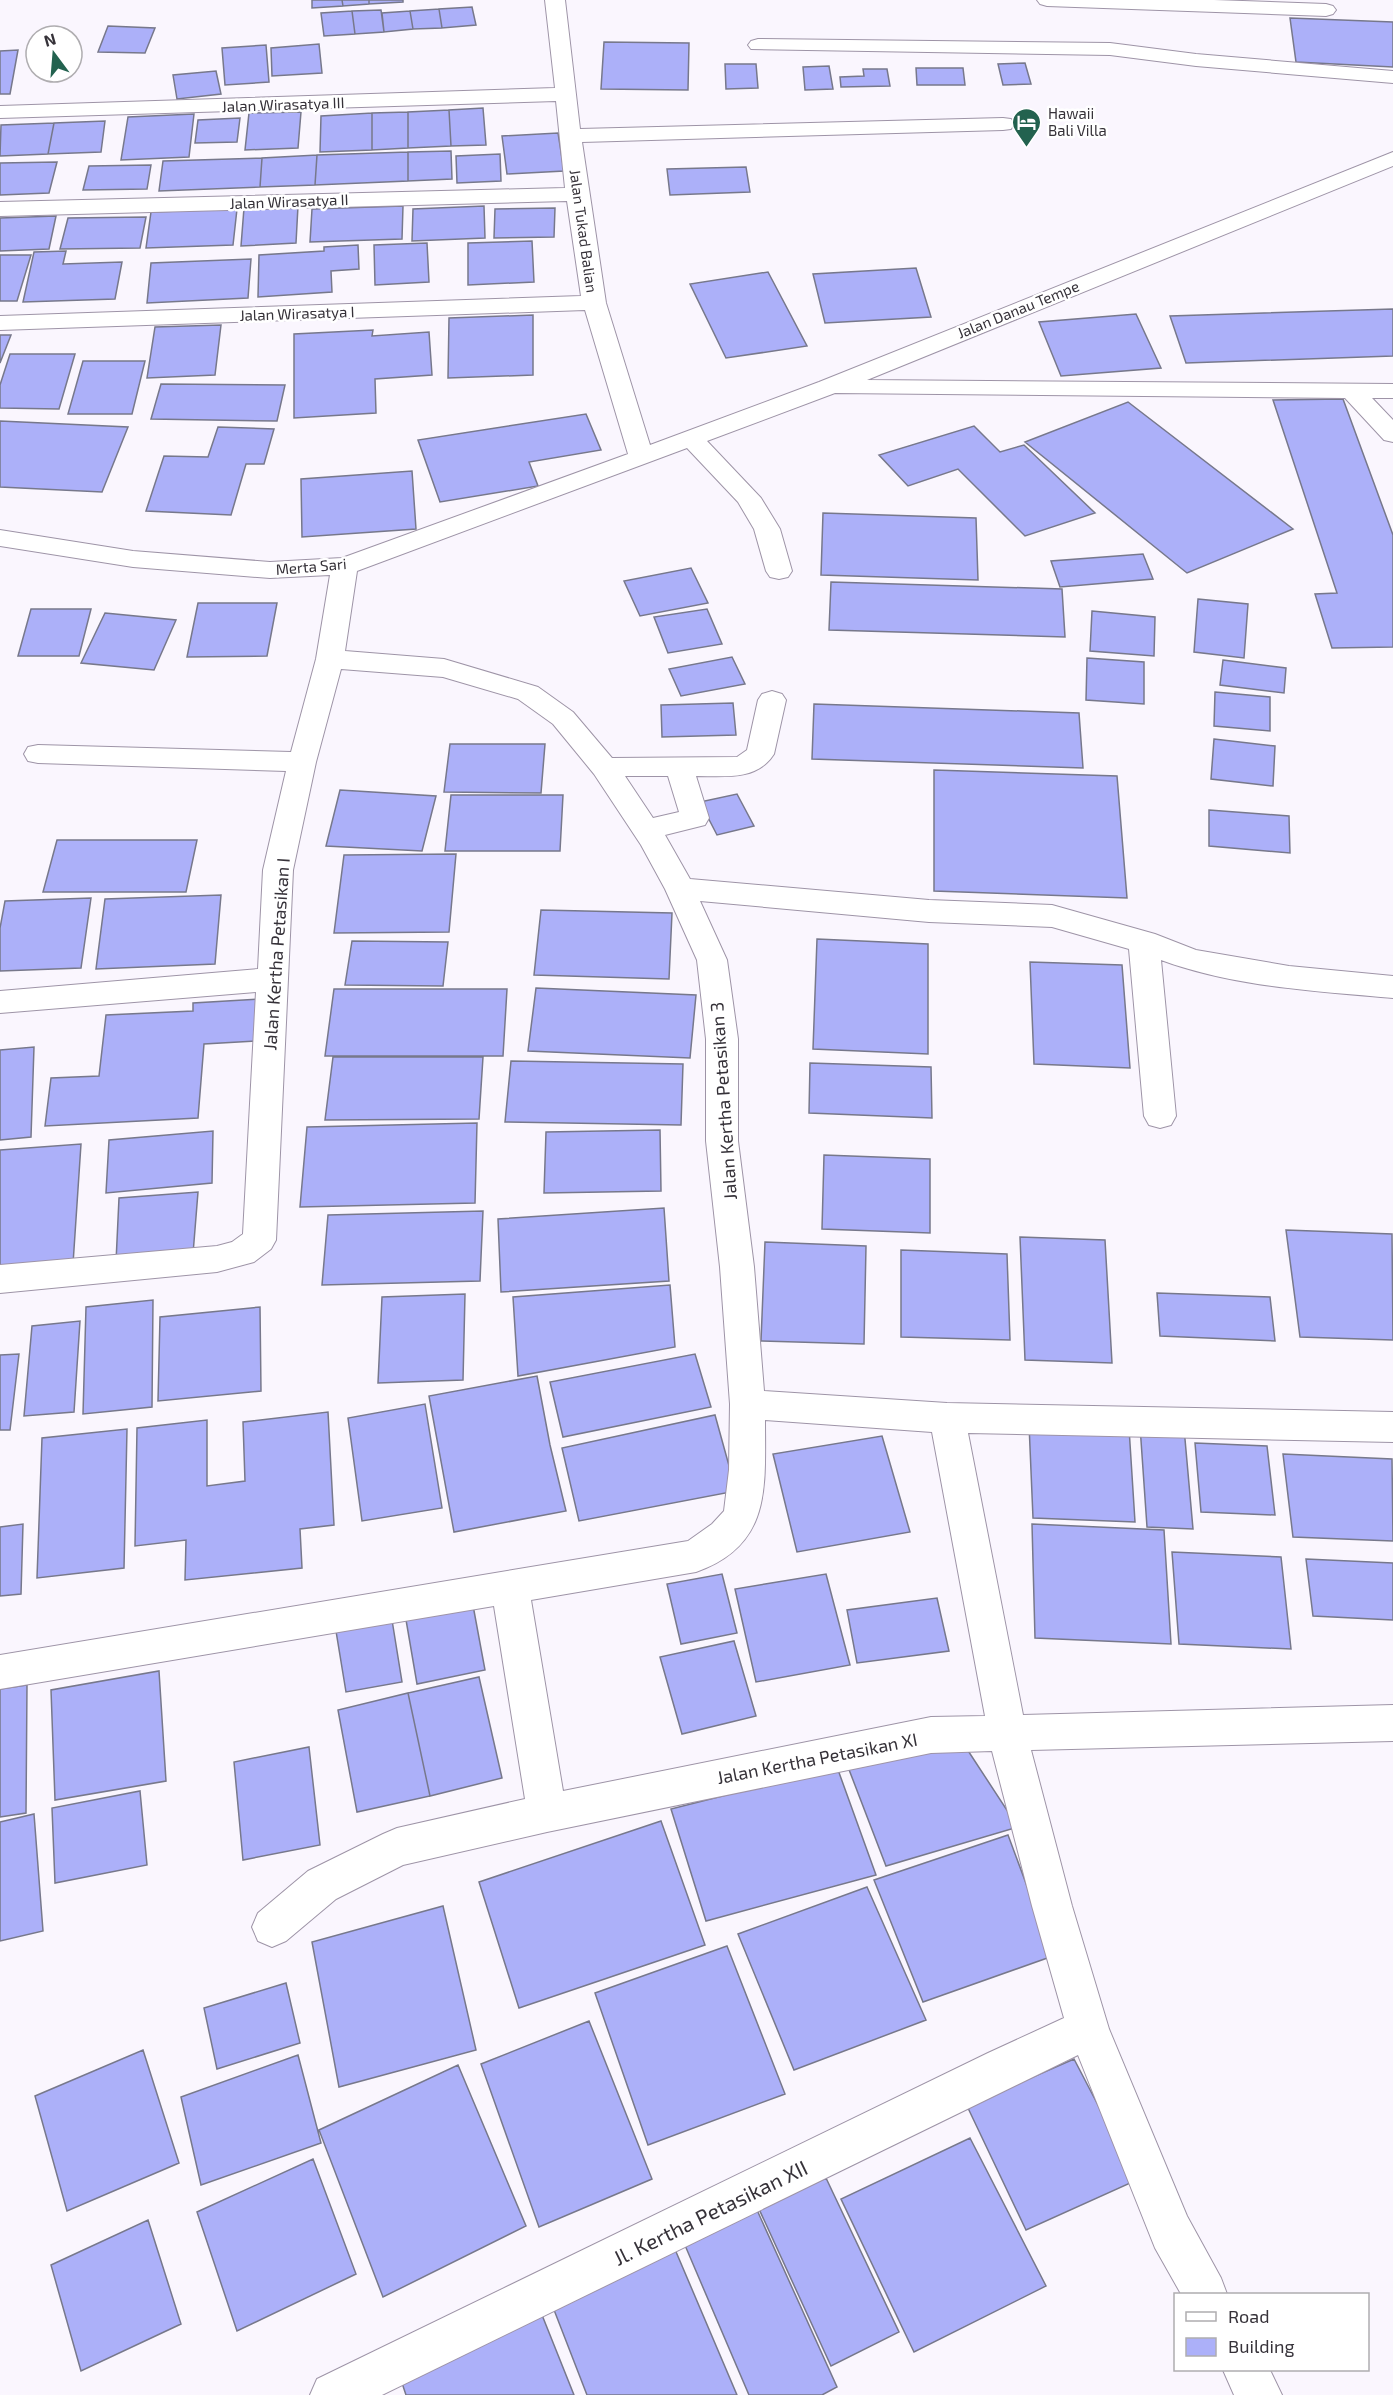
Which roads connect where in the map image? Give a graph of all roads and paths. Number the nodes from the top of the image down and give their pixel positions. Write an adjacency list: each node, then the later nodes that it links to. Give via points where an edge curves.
1 (555, 0): 6 (street, Jalan Tukad Balian)
2 (1047, 0): 3 (street)
3 (1326, 10)
4 (758, 45): 5 (street, via 1110,49)
5 (1393, 77)
6 (566, 94): 7 (street, Jalan Wirasatya III); 9 (street, Jalan Tukad Balian)
7 (0, 112)
8 (1003, 124): 9 (street)
9 (571, 136): 11 (street, Jalan Tukad Balian)
10 (1393, 158): 15 (street, Jalan Danau Tempe)
11 (577, 194): 12 (street, Jalan Wirasatya II); 13 (street, Jalan Tukad Balian)
12 (0, 209)
13 (594, 303): 14 (street, Jalan Wirasatya I); 20 (street, Jalan Tukad Balian)
14 (0, 323)
15 (828, 387): 17 (street); 19 (street, Jalan Danau Tempe)
16 (1393, 391): 17 (street)
17 (1353, 392): 18 (street)
18 (1393, 435)
19 (691, 438): 20 (street, Jalan Danau Tempe); 23 (street, via 748,498 767,529)
20 (641, 456): 22 (street, Merta Sari)
21 (0, 538): 22 (street, Merta Sari, via 133,559 247,569)
22 (345, 566): 24 (street, Jalan Kertha Petasikan I)
23 (779, 571)
24 (330, 659): 27 (street, Jalan Kertha Petasikan I); 28 (street, Jalan Kertha Petasikan 3, via 444,668 528,693 563,718)
25 (772, 699): 29 (street, via 760,754 743,766)
26 (39, 754): 27 (street)
27 (302, 762): 33 (street, Jalan Kertha Petasikan I, via 278,870)
28 (604, 766): 29 (street); 30 (street, Jalan Kertha Petasikan 3)
29 (679, 766): 30 (street, via 695,818)
30 (645, 830): 31 (street, Jalan Kertha Petasikan 3)
31 (680, 889): 32 (street, via 1052,916); 38 (street, Jalan Kertha Petasikan 3, via 712,960 717,994 722,1039 722,1141)
32 (1144, 942): 34 (street, via 1192,960 1289,977); 36 (street)
33 (274, 978): 35 (street); 37 (street, Jalan Kertha Petasikan I, via 260,1240 242,1253 217,1259)
34 (1393, 987)
35 (0, 1002)
36 (1160, 1116)
37 (0, 1279)
38 (748, 1404): 39 (street); 41 (street, Jalan Kertha Petasikan 3, via 741,1519 725,1535 696,1556)
39 (947, 1418): 40 (street); 44 (street)
40 (1393, 1427)
41 (510, 1587): 42 (street); 45 (street)
42 (0, 1672)
43 (1393, 1723): 44 (street, Jalan Kertha Petasikan XI)
44 (1007, 1732): 45 (street, Jalan Kertha Petasikan XI, via 932,1735); 47 (street)
45 (547, 1813): 46 (street, Jalan Kertha Petasikan XI, via 398,1847 322,1885)
46 (272, 1927)
47 (1088, 2029): 48 (street, via 1172,2232); 50 (street, Jl. Kertha Petasikan XII)
48 (1204, 2293)
49 (1247, 2371): 51 (street)
50 (333, 2395)
51 (1259, 2395)

